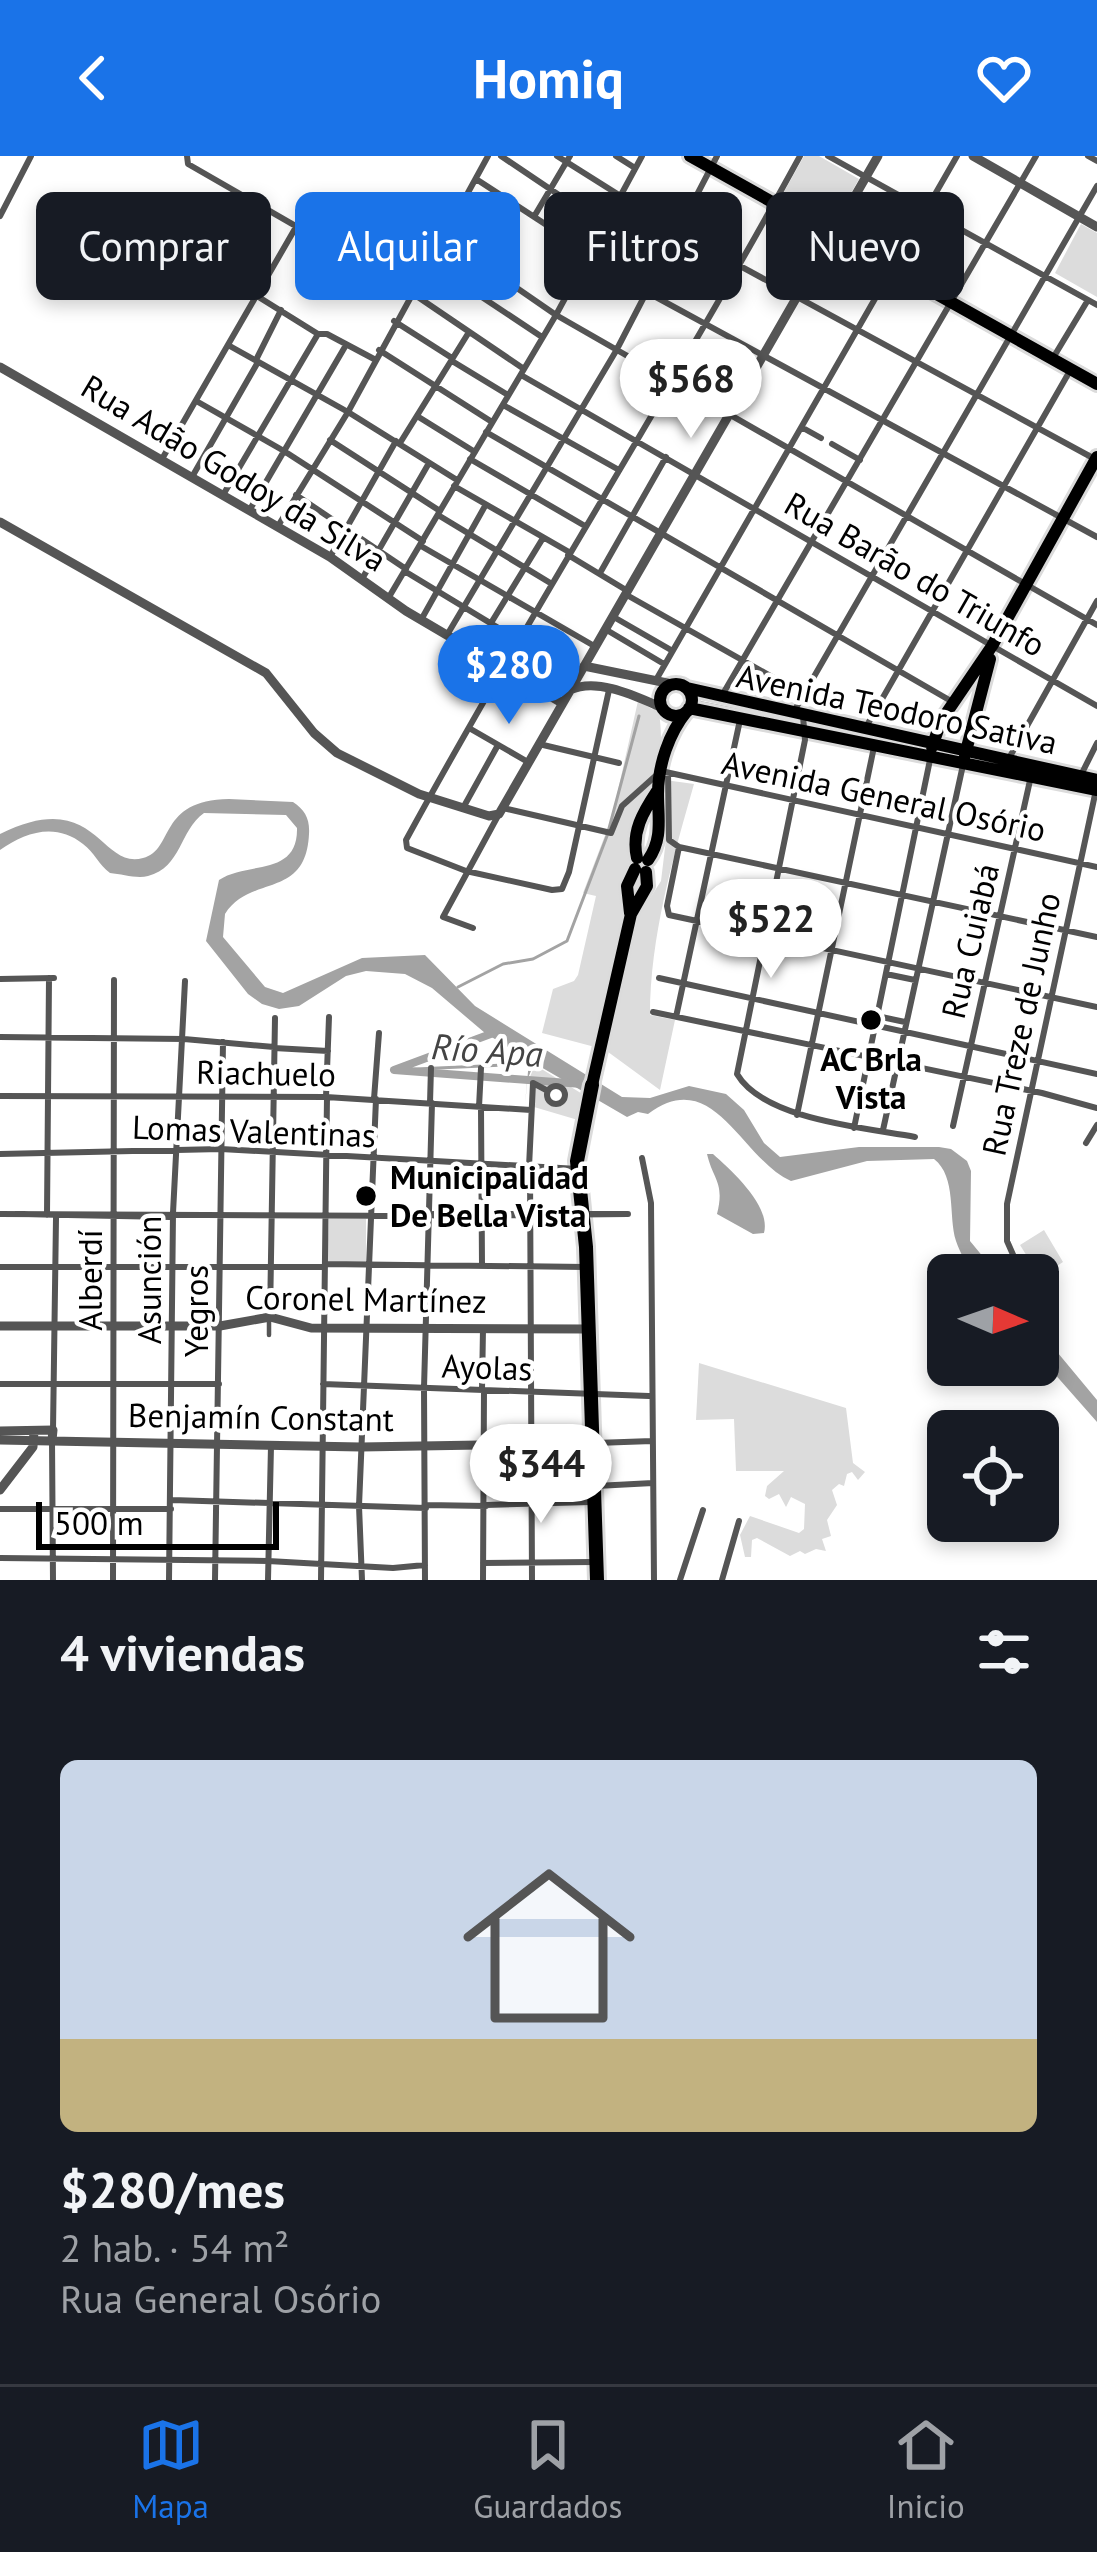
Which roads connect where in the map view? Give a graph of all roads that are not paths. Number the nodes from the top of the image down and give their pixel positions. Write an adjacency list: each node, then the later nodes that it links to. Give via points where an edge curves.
1 (31, 156): 35 (street)
2 (488, 156): 21 (street)
3 (501, 156): 24 (street)
4 (557, 156): 16 (street)
5 (616, 156): 19 (street)
6 (642, 156): 19 (street)
7 (690, 156): 18 (main road)
8 (800, 156): 30 (street)
9 (828, 156): 20 (street)
10 (878, 156): 20 (street)
11 (957, 156): 33 (street)
12 (974, 156): 22 (street)
13 (1036, 156): 22 (street)
14 (1088, 156): 17 (street)
15 (187, 159): 40 (street, Rua Barão do Triunfo)
16 (568, 159): 24 (street); 27 (street)
17 (1097, 161)
18 (713, 162): 29 (street); 34 (main road)
19 (635, 168): 28 (street)
20 (866, 177): 31 (street); 32 (street)
21 (476, 178): 25 (street); 36 (street)
22 (1021, 182): 37 (street); 44 (street)
23 (1097, 186): 37 (street)
24 (551, 190): 26 (street); 36 (street)
25 (468, 192)
26 (554, 192)
27 (611, 192)
28 (621, 192)
29 (697, 192)
30 (780, 192)
31 (858, 192)
32 (893, 192)
33 (936, 192)
34 (766, 198)
35 (0, 216)
36 (535, 216): 39 (street)
37 (1079, 217): 41 (street); 47 (street)
38 (766, 218): 45 (street)
39 (544, 223)
40 (295, 226)
41 (1097, 227)
42 (295, 229): 46 (street)
43 (964, 231): 44 (street)
44 (985, 242): 47 (street); 63 (street)
45 (742, 260)
46 (271, 270)
47 (1045, 277): 49 (street); 72 (street)
48 (520, 290): 66 (street)
49 (1088, 299): 64 (street); 79 (street)
50 (254, 300): 75 (street)
51 (263, 300): 65 (street)
52 (408, 300): 67 (street)
53 (422, 300): 70 (street, Rua Barão do Triunfo)
54 (486, 300): 73 (street)
55 (564, 300): 66 (street)
56 (644, 300): 76 (street)
57 (659, 300): 68 (street)
58 (719, 300): 68 (street)
59 (798, 300): 78 (street)
60 (805, 300): 69 (street)
61 (875, 300): 69 (street)
62 (948, 300): 63 (main road)
63 (952, 302): 72 (main road); 82 (street)
64 (1097, 304)
65 (281, 310): 71 (street); 81 (street)
66 (556, 315): 73 (street); 76 (street)
67 (394, 321): 77 (street); 80 (street)
68 (706, 324): 78 (street); 87 (street)
69 (858, 330): 82 (street); 90 (street)
70 (469, 332): 80 (street); 85 (street, Rua Barão do Triunfo)
71 (318, 334): 74 (street); 86 (street)
72 (1011, 336): 79 (main road); 92 (street)
73 (542, 337): 85 (street)
74 (346, 345): 77 (street); 91 (street)
75 (228, 346): 81 (street); 94 (street)
76 (616, 350): 87 (street); 96 (street)
77 (377, 354): 89 (street); 97 (street)
78 (765, 357): 90 (street); 98 (street)
79 (1053, 359): 84 (main road)
80 (453, 360): 89 (street); 93 (street)
81 (257, 361): 86 (street); 100 (street)
82 (918, 362): 92 (street); 101 (street)
83 (0, 367): 118 (street, Rua Adão Godoy da Silva)
84 (1071, 369): 88 (main road); 104 (street)
85 (523, 372): 93 (street); 96 (street, Rua Barão do Triunfo)
86 (290, 380): 91 (street); 106 (street)
87 (672, 383): 98 (street); 110 (street)
88 (1097, 384)
89 (436, 388): 99 (street); 102 (street)
90 (825, 390): 101 (street); 103 (street)
91 (318, 394): 97 (street); 114 (street)
92 (978, 394): 104 (street); 115 (street)
93 (508, 395): 95 (street)
94 (198, 402): 100 (street); 118 (street)
95 (503, 405): 102 (street); 107 (street)
96 (579, 407): 107 (street); 110 (street, Rua Barão do Triunfo)
97 (348, 412): 109 (street); 111 (street)
98 (731, 415): 113 (street); 126 (street)
99 (418, 416): 111 (street); 116 (street)
100 (226, 418): 106 (street); 127 (street)
101 (883, 421): 115 (street); 119 (street)
102 (492, 422): 105 (street)
103 (803, 428): 108 (street); 113 (street)
104 (1037, 428): 120 (street); 130 (street)
105 (486, 433): 116 (street); 122 (street)
106 (257, 434): 114 (street); 133 (street)
107 (561, 438): 122 (street); 124 (street)
108 (820, 438)
109 (329, 440): 123 (street); 125 (street)
110 (638, 440): 117 (street, Rua Barão do Triunfo); 124 (street)
111 (398, 442): 121 (street); 125 (street)
112 (832, 444): 119 (street)
113 (790, 448): 128 (street); 138 (street)
114 (284, 451): 123 (street); 139 (street)
115 (943, 454): 130 (street); 142 (street)
116 (472, 455): 129 (street); 132 (street)
117 (665, 457): 126 (street, Rua Barão do Triunfo); 141 (street)
118 (162, 459): 127 (street, Rua Adão Godoy da Silva)
119 (860, 460): 128 (street)
120 (1097, 460): 144 (main road)
121 (429, 463): 129 (street); 131 (street)
122 (545, 465): 132 (street); 135 (street)
123 (311, 469): 134 (street); 136 (street)
124 (619, 470): 135 (street)
125 (378, 471): 131 (street); 136 (street)
126 (697, 475): 138 (street, Rua Barão do Triunfo); 151 (street)
127 (192, 477): 133 (street, Rua Adão Godoy da Silva)
128 (848, 482): 142 (street); 154 (street)
129 (456, 483): 137 (street); 140 (street)
130 (1003, 487): 144 (street); 158 (street)
131 (412, 491): 140 (street); 146 (street)
132 (529, 494): 143 (street); 148 (street)
133 (223, 495): 139 (street, Rua Adão Godoy da Silva)
134 (296, 495): 147 (street); 149 (street)
135 (602, 498): 141 (street); 148 (street)
136 (361, 500): 146 (street); 149 (street)
137 (485, 506): 143 (street); 150 (street)
138 (754, 508): 154 (street, Rua Barão do Triunfo); 163 (street)
139 (249, 511): 147 (street, Rua Adão Godoy da Silva)
140 (439, 513): 150 (street); 155 (street)
141 (632, 515): 151 (street); 165 (street)
142 (907, 516): 158 (street); 166 (street)
143 (512, 520): 153 (street); 157 (street)
144 (1064, 520): 152 (street); 170 (main road)
145 (0, 522): 231 (street, via 266,673 326,745)
146 (395, 522): 155 (street); 156 (street)
147 (278, 526): 160 (street, Rua Adão Godoy da Silva)
148 (585, 526): 159 (street)
149 (346, 529): 156 (street); 160 (street)
150 (469, 532): 157 (street); 161 (street)
151 (662, 533): 163 (street); 172 (street)
152 (1097, 537)
153 (543, 538): 159 (street); 162 (street)
154 (812, 542): 166 (street, Rua Barão do Triunfo); 176 (street)
155 (422, 543): 161 (street); 164 (street)
156 (380, 550): 164 (street); 167 (street)
157 (497, 550): 162 (street); 168 (street)
158 (966, 550): 170 (street); 178 (street)
159 (568, 553): 165 (street); 169 (street)
160 (330, 556): 167 (street, Rua Adão Godoy da Silva)
161 (450, 564): 168 (street); 171 (street)
162 (524, 567): 169 (street); 174 (street)
163 (720, 567): 176 (street); 185 (street)
164 (406, 570): 171 (street); 173 (street)
165 (600, 573): 172 (street)
166 (872, 576): 178 (street, Rua Barão do Triunfo); 188 (street)
167 (362, 579): 173 (street, Rua Adão Godoy da Silva)
168 (479, 580): 174 (street); 177 (street)
169 (552, 584): 179 (street)
170 (1027, 586): 181 (street); 191 (main road)
171 (435, 592): 177 (street); 182 (street)
172 (626, 592): 180 (street); 185 (street)
173 (389, 597): 182 (street, Rua Adão Godoy da Silva)
174 (507, 597): 179 (street); 183 (street)
175 (1097, 601): 181 (street)
176 (778, 602): 188 (street); 193 (street)
177 (463, 607): 183 (street); 187 (street)
178 (931, 611): 191 (street, Rua Barão do Triunfo); 197 (street)
179 (535, 613): 189 (street); 190 (street)
180 (612, 616): 186 (street); 192 (street)
181 (1086, 619): 184 (street); 199 (street)
182 (421, 620): 187 (street, Rua Adão Godoy da Silva)
183 (491, 623): 189 (street)
184 (1097, 626)
185 (686, 628): 192 (street); 193 (street)
186 (605, 629): 190 (street); 194 (street)
187 (447, 635): 195 (street, Rua Adão Godoy da Silva)
188 (838, 636): 197 (street); 204 (street)
189 (519, 640): 195 (street); 196 (street)
190 (596, 647): 196 (street)
191 (994, 647): 199 (street, Rua Barão do Triunfo); 206 (main road); 221 (main road)
192 (672, 651): 194 (street)
193 (744, 662): 203 (street); 204 (street)
194 (664, 664): 198 (street)
195 (504, 670): 205 (street, Rua Adão Godoy da Silva); 212 (street)
196 (581, 671): 198 (street); 202 (street)
197 (898, 671): 206 (street); 213 (street)
198 (656, 680): 200 (street)
199 (1051, 681): 207 (street, Rua Barão do Triunfo); 222 (street)
200 (680, 686): 203 (main road, Avenida Teodoro Sativa); 208 (main road, via 662,692); 209 (main road, via 692,700)
201 (608, 689): 202 (street); 208 (street); 220 (street)
202 (570, 690): 205 (street)
203 (726, 695): 210 (main road, Avenida Teodoro Sativa)
204 (804, 695): 210 (street)
205 (562, 703): 216 (street)
206 (954, 703): 219 (main road)
207 (1097, 706)
208 (663, 709): 209 (main road, via 675,716); 214 (main road)
209 (688, 710): 211 (main road, Avenida Teodoro Sativa); 214 (main road)
210 (799, 716): 211 (main road, Avenida Teodoro Sativa); 213 (main road, Avenida Teodoro Sativa); 217 (main road, Avenida Teodoro Sativa); 232 (street, via 805,740)
211 (740, 717): 228 (street)
212 (468, 728): 218 (street); 231 (street)
213 (864, 730): 219 (main road, Avenida Teodoro Sativa)
214 (668, 742): 226 (main road)
215 (1097, 743): 227 (street)
216 (539, 744): 220 (street); 223 (street)
217 (875, 744): 219 (main road, Avenida Teodoro Sativa); 235 (street)
218 (498, 745): 223 (street); 233 (street)
219 (932, 749): 221 (main road, Avenida Teodoro Sativa); 237 (street)
220 (594, 757): 224 (street); 236 (street)
221 (965, 757): 222 (main road, Avenida Teodoro Sativa); 225 (main road, Avenida Teodoro Sativa); 238 (street)
222 (1009, 758): 225 (main road, Avenida Teodoro Sativa); 227 (street)
223 (528, 762): 234 (street)
224 (619, 763)
225 (1032, 771): 227 (main road, Avenida Teodoro Sativa); 230 (main road, Avenida Teodoro Sativa); 240 (street, Rua Cuiabá)
226 (665, 772): 228 (street, Avenida General Osório); 229 (main road); 236 (street, via 622,806 614,830); 239 (street, via 669,840)
227 (1091, 777): 230 (street, Rua Treze de Junho)
228 (725, 787): 232 (street, Avenida General Osório); 241 (street)
229 (658, 790): 243 (main road, via 657,847); 243 (main road, via 634,844)
230 (1097, 790): 242 (street, Rua Treze de Junho)
231 (429, 798): 233 (street); 246 (street, via 406,840 409,850)
232 (792, 800): 235 (street, Avenida General Osório); 244 (street)
233 (463, 808): 234 (street)
234 (501, 811): 236 (street); 246 (street)
235 (859, 814): 237 (street, Avenida General Osório); 247 (street)
236 (579, 825): 246 (street, via 562,889)
237 (916, 828): 238 (street, Avenida General Osório); 248 (street)
238 (948, 834): 240 (street, Avenida General Osório); 249 (street)
239 (679, 847): 241 (street); 251 (street, via 669,915)
240 (1015, 848): 242 (street, Avenida General Osório); 250 (street, Rua Cuiabá)
241 (712, 853): 244 (street); 251 (street)
242 (1081, 863): 245 (street, Avenida General Osório); 253 (street, Rua Treze de Junho)
243 (641, 865): 294 (main road, via 647,886 631,914)
244 (778, 867): 247 (street); 254 (street)
245 (1097, 867)
246 (466, 871): 252 (street, via 443,916)
247 (845, 882): 248 (street); 256 (street)
248 (902, 894): 249 (street); 257 (street)
249 (934, 901): 250 (street); 258 (street)
250 (1000, 915): 253 (street); 265 (street, Rua Cuiabá)
251 (697, 921): 254 (street); 266 (street)
252 (472, 928)
253 (1064, 930): 255 (street); 267 (street, Rua Treze de Junho)
254 (764, 935): 256 (street); 268 (street)
255 (1097, 937)
256 (832, 950): 257 (street); 271 (street)
257 (889, 962): 258 (street); 259 (street)
258 (919, 968): 263 (street); 265 (street)
259 (886, 974): 263 (street); 275 (street)
260 (658, 978): 266 (street)
261 (0, 979): 280 (street, via 52,978)
262 (114, 980): 281 (street, Alberdí)
263 (915, 980): 276 (street)
264 (185, 981): 282 (street, Asunción)
265 (985, 982): 267 (street); 285 (street, Rua Cuiabá)
266 (683, 983): 268 (street); 272 (street)
267 (1051, 996): 269 (street); 289 (street, Rua Treze de Junho)
268 (751, 998): 271 (street); 277 (street)
269 (1097, 1007)
270 (653, 1012): 272 (street)
271 (819, 1013): 275 (street); 284 (street)
272 (676, 1017): 277 (street)
273 (275, 1018): 286 (street)
274 (329, 1018): 287 (street)
275 (876, 1020): 276 (street); 288 (street)
276 (904, 1027): 285 (street); 290 (street)
277 (744, 1032): 284 (street); 310 (street, via 737,1074)
278 (379, 1033): 305 (street)
279 (0, 1037): 280 (street)
280 (48, 1037): 281 (street); 299 (street)
281 (113, 1037): 282 (street); 300 (street, Alberdí)
282 (184, 1039): 283 (street); 301 (street, Asunción)
283 (223, 1042): 286 (street); 302 (street, Yegros)
284 (811, 1046): 288 (street); 310 (street)
285 (970, 1046): 289 (street); 295 (street, Rua Cuiabá)
286 (274, 1049): 287 (street); 303 (street)
287 (328, 1053): 304 (street)
288 (868, 1057): 290 (street); 313 (street)
289 (1037, 1060): 293 (street); 297 (street, Rua Treze de Junho)
290 (897, 1063): 295 (street); 314 (street)
291 (431, 1068): 306 (street)
292 (481, 1069): 307 (street)
293 (1097, 1074)
294 (594, 1077): 329 (highway)
295 (963, 1077): 297 (street); 312 (street, Rua Cuiabá)
296 (548, 1090): 309 (street, via 533,1083)
297 (1032, 1091): 308 (street); 342 (street, Rua Treze de Junho, via 1005,1222)
298 (0, 1096): 299 (street, Riachuelo)
299 (47, 1096): 300 (street, Riachuelo); 321 (street)
300 (114, 1096): 301 (street, Riachuelo); 319 (street, Alberdí)
301 (179, 1096): 302 (street, Riachuelo); 317 (street, Asunción)
302 (222, 1096): 303 (street, Riachuelo); 318 (street, Yegros)
303 (274, 1096): 304 (street, Riachuelo); 320 (street)
304 (326, 1097): 305 (street, Riachuelo); 323 (street)
305 (375, 1099): 306 (street, Riachuelo); 324 (street)
306 (431, 1103): 307 (street, Riachuelo); 326 (street)
307 (480, 1107): 309 (street, Riachuelo); 327 (street)
308 (1097, 1108)
309 (528, 1109): 328 (street)
310 (797, 1115): 313 (street)
311 (1097, 1125): 316 (street)
312 (953, 1126)
313 (854, 1127): 314 (street)
314 (883, 1130): 315 (street)
315 (915, 1137)
316 (1086, 1143)
317 (176, 1148): 318 (street, Lomas Valentinas); 319 (street, Lomas Valentinas); 334 (street, Asunción)
318 (221, 1150): 320 (street, Lomas Valentinas); 335 (street, Yegros)
319 (114, 1151): 321 (street, Lomas Valentinas); 333 (street, Alberdí)
320 (274, 1152): 323 (street, Lomas Valentinas); 336 (street)
321 (46, 1153): 322 (street, Lomas Valentinas); 331 (street)
322 (0, 1154)
323 (326, 1155): 324 (street, Lomas Valentinas); 337 (street)
324 (373, 1158): 326 (street, Lomas Valentinas); 338 (street)
325 (642, 1158): 379 (street, via 651,1203)
326 (429, 1161): 327 (street, Lomas Valentinas); 339 (street)
327 (482, 1165): 328 (street, Lomas Valentinas); 332 (street)
328 (530, 1167): 329 (street, Lomas Valentinas); 340 (street)
329 (578, 1169): 341 (highway)
330 (0, 1214): 331 (street)
331 (51, 1214): 333 (street); 343 (street)
332 (482, 1214): 339 (street); 340 (street); 351 (street)
333 (114, 1215): 334 (street); 344 (street, Alberdí)
334 (173, 1215): 335 (street); 347 (street, Asunción)
335 (221, 1215): 336 (street); 348 (street, Yegros)
336 (270, 1215): 337 (street); 349 (street)
337 (326, 1215): 338 (street); 345 (street)
338 (369, 1215): 339 (street); 350 (street)
339 (429, 1215): 353 (street)
340 (529, 1215): 341 (street); 352 (street)
341 (583, 1215): 341 (street, via 628,1213); 354 (highway)
342 (1011, 1254)
343 (55, 1265): 344 (street); 346 (street); 357 (street)
344 (114, 1266): 347 (street); 358 (street, Alberdí)
345 (325, 1266): 349 (street); 350 (street); 363 (street)
346 (0, 1267)
347 (172, 1267): 348 (street); 359 (street, Asunción)
348 (220, 1267): 349 (street); 360 (street, Yegros)
349 (270, 1267): 355 (street)
350 (368, 1267): 353 (street); 362 (street)
351 (482, 1267): 352 (street); 353 (street)
352 (530, 1267): 354 (street); 365 (street)
353 (426, 1268): 361 (street)
354 (587, 1268): 366 (highway)
355 (270, 1319): 360 (street, Coronel Martínez); 363 (street, Coronel Martínez); 367 (street)
356 (0, 1326): 357 (street, Coronel Martínez)
357 (55, 1326): 358 (street, Coronel Martínez); 373 (street)
358 (115, 1326): 359 (street, Coronel Martínez); 369 (street, Alberdí)
359 (172, 1326): 360 (street, Coronel Martínez); 370 (street, Asunción)
360 (220, 1326): 371 (street, Yegros)
361 (425, 1326): 362 (street, Coronel Martínez); 364 (street, Coronel Martínez); 375 (street)
362 (366, 1327): 363 (street, Coronel Martínez); 374 (street)
363 (324, 1328): 372 (street)
364 (483, 1328): 365 (street, Coronel Martínez); 376 (street)
365 (530, 1328): 366 (street, Coronel Martínez); 377 (street)
366 (588, 1329): 378 (highway)
367 (269, 1335)
368 (0, 1384): 373 (street)
369 (114, 1384): 370 (street); 373 (street); 384 (street, Alberdí)
370 (172, 1384): 371 (street); 385 (street, Asunción)
371 (220, 1384): 386 (street, Yegros)
372 (322, 1384): 374 (street, Ayolas); 390 (street)
373 (54, 1385): 382 (street)
374 (364, 1385): 375 (street, Ayolas); 393 (street)
375 (424, 1388): 376 (street, Ayolas); 392 (street)
376 (483, 1390): 377 (street, Ayolas); 391 (street)
377 (531, 1393): 378 (street, Ayolas); 389 (street)
378 (590, 1395): 379 (street, Ayolas); 387 (highway)
379 (650, 1396): 383 (street)
380 (0, 1435): 381 (street, Benjamín Constant)
381 (34, 1435): 382 (street, Benjamín Constant); 395 (street)
382 (53, 1435): 384 (street, Benjamín Constant); 406 (street)
383 (652, 1441): 387 (street); 394 (street)
384 (113, 1442): 385 (street, Benjamín Constant); 407 (street, Alberdí)
385 (172, 1443): 386 (street, Benjamín Constant); 399 (street, Asunción)
386 (219, 1443): 388 (street, Benjamín Constant); 397 (street, Yegros)
387 (593, 1443): 389 (street, Benjamín Constant); 396 (highway)
388 (271, 1444): 390 (street, Benjamín Constant); 398 (street)
389 (530, 1444): 391 (street, Benjamín Constant); 401 (street)
390 (322, 1445): 393 (street, Benjamín Constant); 400 (street)
391 (484, 1445): 392 (street, Benjamín Constant); 403 (street)
392 (424, 1446): 393 (street, Benjamín Constant); 404 (street)
393 (362, 1447): 402 (street)
394 (653, 1483): 396 (street); 422 (street)
395 (0, 1490)
396 (594, 1494): 401 (street); 417 (highway)
397 (216, 1502): 398 (street); 399 (street); 413 (street, Yegros)
398 (270, 1503): 400 (street); 414 (street)
399 (171, 1505): 407 (street); 415 (street, Asunción)
400 (321, 1505): 402 (street); 418 (street)
401 (530, 1505): 403 (street); 416 (street)
402 (359, 1506): 404 (street); 420 (street)
403 (486, 1506): 404 (street); 419 (street)
404 (426, 1507): 421 (street)
405 (0, 1509): 406 (street)
406 (54, 1510): 407 (street); 411 (street)
407 (112, 1510): 412 (street, Alberdí)
408 (703, 1510): 435 (street)
409 (739, 1521): 436 (street)
410 (0, 1558): 411 (street)
411 (55, 1558): 412 (street); 423 (street)
412 (112, 1560): 415 (street); 424 (street, Alberdí)
413 (215, 1561): 414 (street); 415 (street); 426 (street, Yegros)
414 (268, 1561): 418 (street); 427 (street)
415 (169, 1562): 425 (street, Asunción)
416 (531, 1562): 417 (street); 419 (street); 432 (street)
417 (597, 1562): 433 (highway)
418 (321, 1563): 420 (street); 428 (street)
419 (483, 1563): 431 (street)
420 (362, 1564): 421 (street); 429 (street)
421 (425, 1565): 430 (street)
422 (654, 1579): 434 (street)
423 (53, 1580)
424 (113, 1580)
425 (169, 1580)
426 (215, 1580)
427 (268, 1580)
428 (321, 1580)
429 (362, 1580)
430 (425, 1580)
431 (483, 1580)
432 (532, 1580)
433 (598, 1580)
434 (667, 1580)
435 (680, 1580)
436 (722, 1580)

